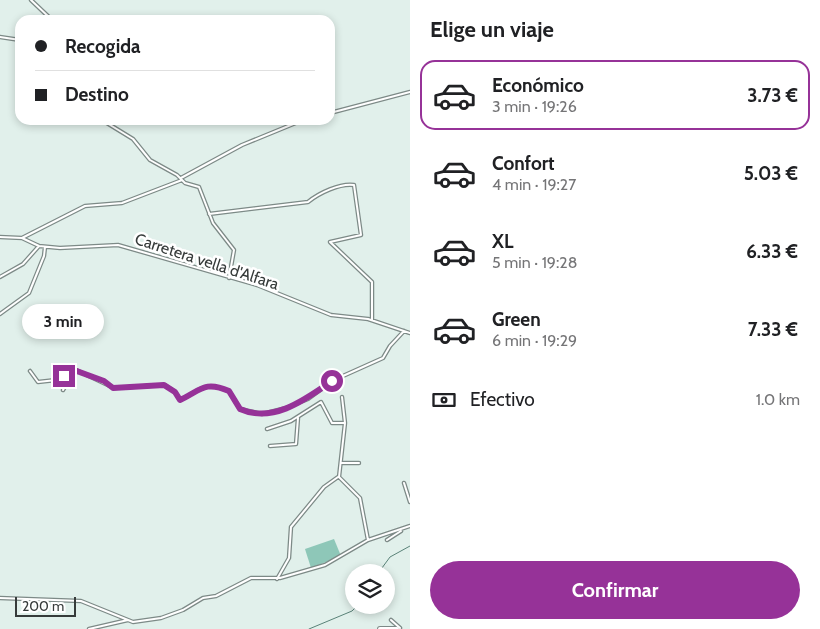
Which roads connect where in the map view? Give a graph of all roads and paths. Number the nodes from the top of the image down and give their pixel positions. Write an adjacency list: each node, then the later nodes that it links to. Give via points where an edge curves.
1 (31, 0): 2 (street)
2 (47, 15)
3 (0, 37): 4 (street)
4 (15, 39)
5 (410, 92): 6 (street)
6 (335, 112)
7 (110, 125): 9 (street, via 133,139 148,158)
8 (291, 125): 9 (street, via 242,145)
9 (181, 179): 10 (street, via 199,188); 12 (street, via 122,203 85,206)
10 (209, 214): 16 (street, via 234,250); 18 (street, via 308,202 317,195 354,185 361,235 330,242 372,282)
11 (0, 237): 12 (street, Carretera vella d'Alfara)
12 (22, 238): 13 (street, Carretera vella d'Alfara)
13 (40, 246): 14 (street, Carretera vella d'Alfara); 15 (street, via 23,264)
14 (45, 247): 16 (street, Carretera vella d'Alfara, via 118,245); 17 (street, via 29,293)
15 (0, 276)
16 (229, 278): 18 (street, Carretera vella d'Alfara, via 257,285 331,316)
17 (0, 314)
18 (372, 320): 19 (street, Carretera vella d'Alfara)
19 (404, 331): 20 (street, Carretera vella d'Alfara); 21 (street, via 383,358 334,380 308,399 260,414 239,408 230,392 221,388 211,386 196,390 180,400 164,385 114,388)
20 (410, 333)
21 (76, 370): 22 (street, via 55,380 39,382); 23 (street)
22 (30, 371)
23 (63, 390)
24 (342, 396): 26 (street)
25 (298, 418): 26 (street, via 322,402 332,423); 27 (street); 28 (street, via 296,444)
26 (345, 423): 29 (street)
27 (267, 429)
28 (270, 446)
29 (341, 462): 30 (street); 31 (street)
30 (359, 463)
31 (339, 477): 36 (street, via 360,498); 38 (street, via 324,488 291,527 289,556)
32 (404, 483): 33 (street)
33 (410, 502)
34 (410, 526): 35 (street)
35 (403, 529): 36 (street); 37 (street)
36 (368, 540): 38 (street, via 332,562)
37 (387, 540)
38 (277, 578): 40 (street, via 250,578 161,618)
39 (0, 598): 40 (street, via 81,601)
40 (128, 620): 44 (street)
41 (391, 620): 43 (street)
42 (390, 628): 43 (street); 45 (street)
43 (398, 628)
44 (89, 629)
45 (380, 629)

